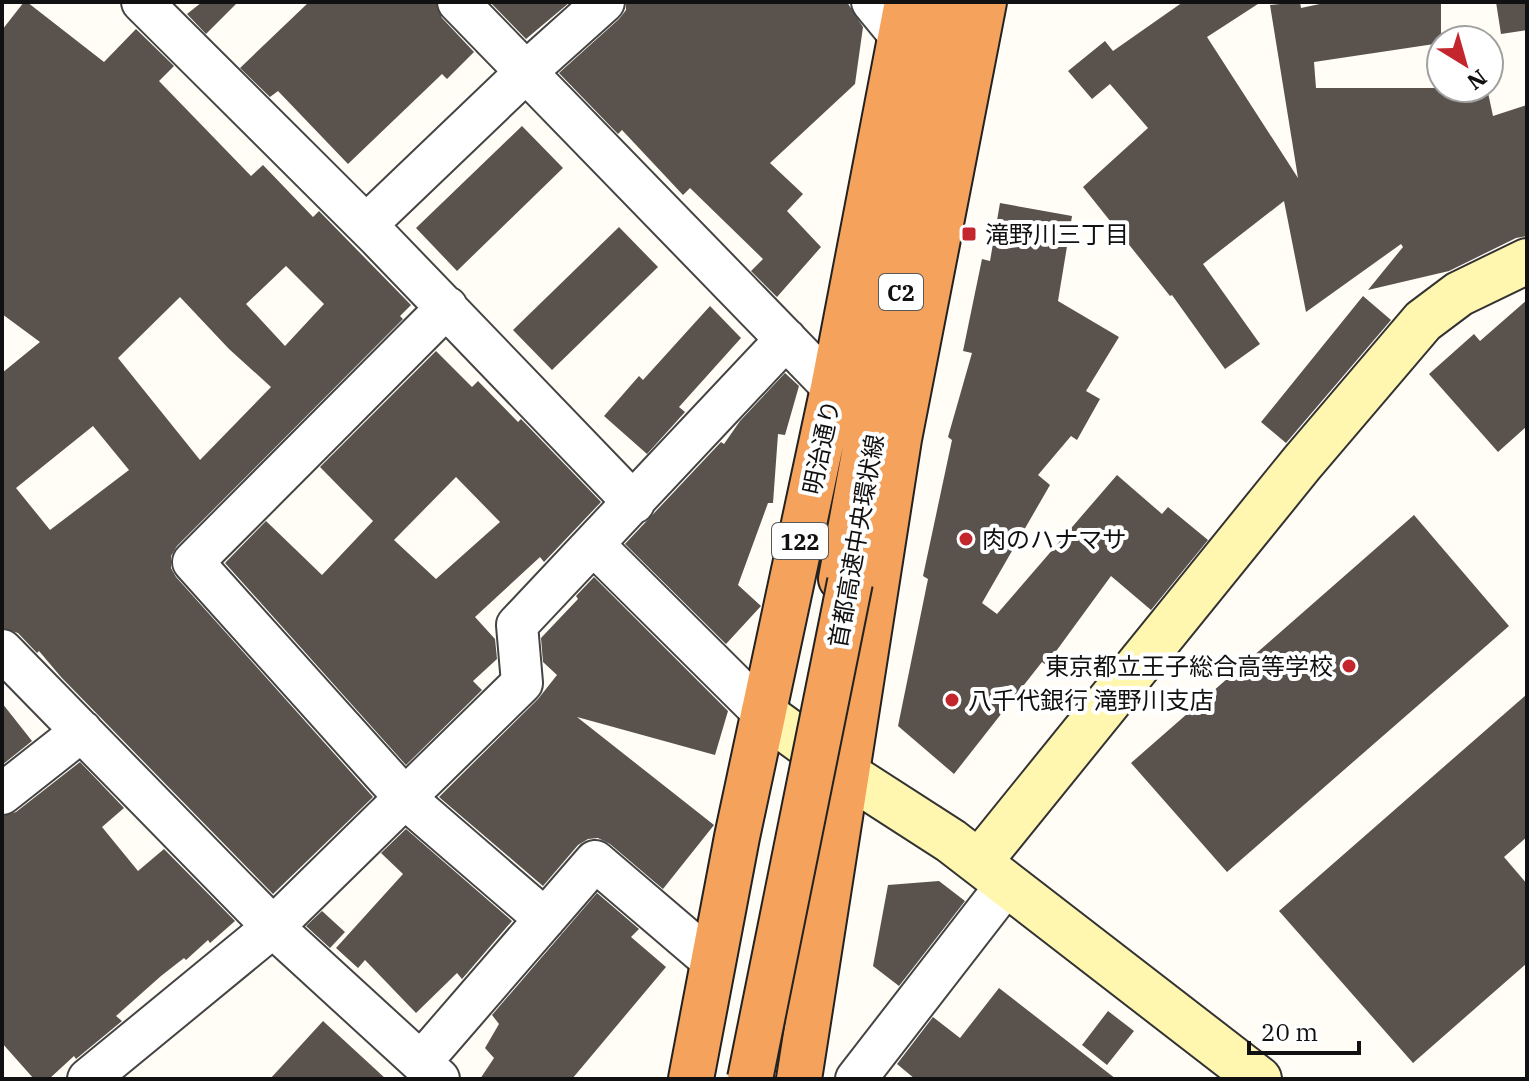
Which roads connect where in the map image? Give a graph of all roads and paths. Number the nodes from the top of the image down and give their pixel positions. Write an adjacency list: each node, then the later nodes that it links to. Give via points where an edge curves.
1 (142, 2): 10 (street)
2 (458, 2): 9 (street)
3 (604, 2): 9 (street)
4 (872, 2): 8 (street)
5 (947, 2): 17 (highway, 首都高速中央環状線 / C2)
6 (956, 2): 31 (highway, 首都高速中央環状線 / C2, bridge, via 850,582)
7 (984, 2): 21 (highway, via 899,439)
8 (904, 19): 14 (highway, 明治通り / 122)
9 (527, 71): 10 (street); 13 (street)
10 (366, 225): 12 (street)
11 (1527, 261): 24 (street, via 1459,294 1423,321 1302,463)
12 (447, 307): 15 (street); 23 (street, via 193,562)
13 (786, 339): 14 (street); 15 (street)
14 (833, 388): 19 (highway, 明治通り / 122)
15 (634, 503): 16 (street)
16 (594, 545): 19 (street); 23 (street, via 517,625 522,683)
17 (841, 579)
18 (2, 650): 20 (street)
19 (763, 713): 21 (street); 27 (highway, 明治通り / 122)
20 (82, 731): 22 (street); 26 (street)
21 (847, 774): 24 (street); 32 (highway)
22 (2, 794)
23 (406, 799): 25 (street); 26 (street)
24 (993, 873): 33 (street); 34 (street)
25 (545, 919): 27 (street, via 595,861); 28 (street)
26 (273, 927): 28 (street); 29 (street)
27 (712, 961): 30 (highway, 明治通り / 122)
28 (430, 1070)
29 (88, 1079)
30 (691, 1079)
31 (750, 1079)
32 (799, 1079)
33 (856, 1079)
34 (1259, 1079)

